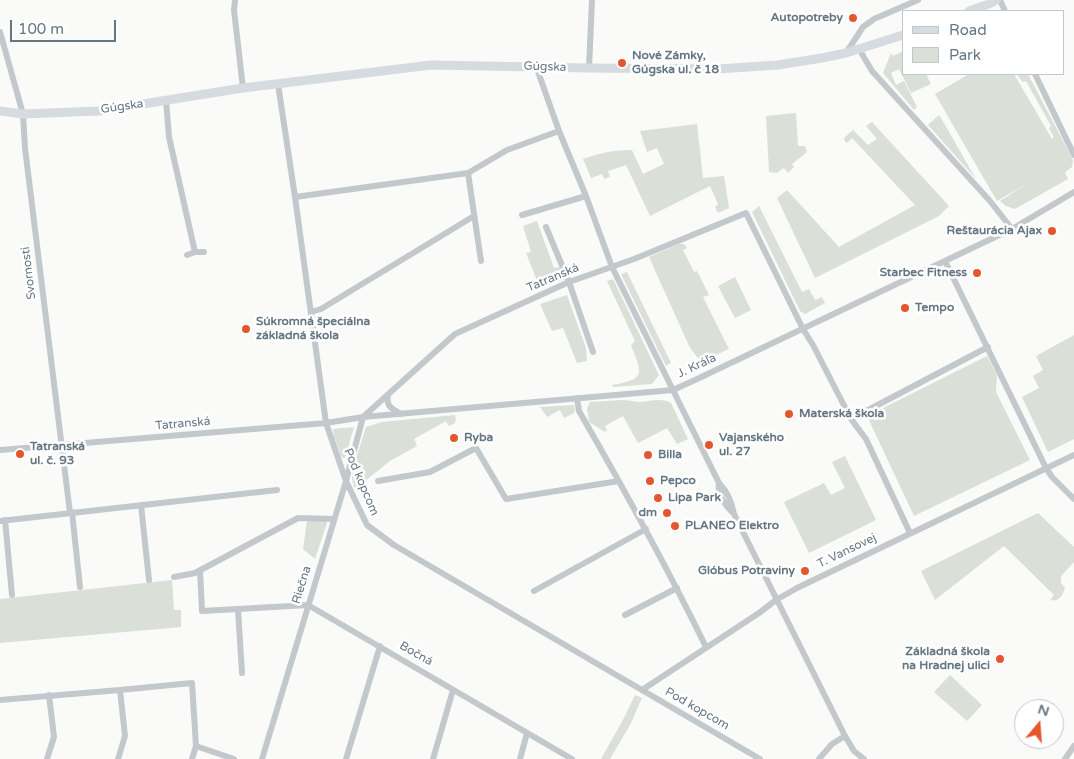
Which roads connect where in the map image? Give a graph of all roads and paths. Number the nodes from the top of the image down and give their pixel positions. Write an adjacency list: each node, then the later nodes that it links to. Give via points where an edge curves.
1 (235, 0): 14 (street)
2 (592, 0): 11 (street)
3 (918, 0): 9 (street, via 874,19 863,27)
4 (996, 0): 5 (main road)
5 (971, 10)
6 (0, 32): 17 (street, Svornosti)
7 (902, 35): 8 (main road, Gúgska)
8 (859, 49): 9 (main road, Gúgska); 27 (street, via 872,71)
9 (846, 52): 11 (main road, Gúgska, via 778,65 730,69)
10 (536, 66): 11 (main road, Gúgska); 13 (main road, Gúgska, via 431,64); 18 (street)
11 (589, 68)
12 (1035, 75): 19 (street)
13 (278, 84): 14 (main road, Gúgska); 23 (street, Pod kopcom)
14 (243, 88): 15 (main road, Gúgska)
15 (166, 100): 17 (main road, Gúgska, via 99,110); 28 (street, via 169,137)
16 (0, 112): 17 (main road, Gúgska)
17 (23, 114): 46 (street, Svornosti)
18 (559, 131): 20 (street, via 507,150); 22 (street)
19 (1074, 156)
20 (468, 173): 23 (street); 25 (street)
21 (1074, 192): 27 (street, J. Kráľa)
22 (586, 196): 24 (street); 33 (street)
23 (295, 197): 35 (street, Pod kopcom)
24 (522, 214)
25 (474, 216): 31 (street); 35 (street)
26 (546, 227): 34 (street)
27 (1012, 229): 32 (street, J. Kráľa)
28 (194, 252): 29 (street); 30 (street)
29 (204, 252)
30 (187, 255)
31 (481, 261)
32 (946, 261): 36 (street, J. Kráľa); 37 (street)
33 (612, 267): 34 (street, Tatranská); 36 (street, Tatranská, via 746,213); 39 (street)
34 (569, 282): 38 (street); 40 (street, Tatranská, via 455,334)
35 (311, 312): 45 (street, Pod kopcom)
36 (803, 329): 39 (street, J. Kráľa); 44 (street)
37 (988, 347): 44 (street); 49 (street)
38 (593, 352)
39 (673, 390): 41 (street, J. Kráľa); 68 (street)
40 (388, 395): 42 (street, via 390,408); 43 (street, Tatranská)
41 (576, 398): 42 (street, J. Kráľa); 52 (street, via 579,412)
42 (402, 414): 43 (street, J. Kráľa)
43 (363, 417): 45 (street, Tatranská); 50 (street, Riečna)
44 (850, 419): 60 (street, via 866,439)
45 (326, 424): 46 (street, Tatranská); 50 (street, Pod kopcom)
46 (61, 445): 47 (street, Tatranská); 56 (street, Svornosti)
47 (0, 450)
48 (1074, 455): 49 (street, T. Vansovej)
49 (1046, 468): 54 (street); 60 (street, T. Vansovej)
50 (346, 480): 57 (street, Riečna); 77 (street, Pod kopcom, via 368,525 394,545)
51 (378, 481): 52 (street, via 430,472 476,448 506,499)
52 (619, 481): 59 (street)
53 (277, 490): 55 (street)
54 (1074, 498)
55 (141, 505): 56 (street); 63 (street)
56 (71, 512): 58 (street); 64 (street, Svornosti)
57 (334, 518): 61 (street, via 298,518); 69 (street, Riečna)
58 (2, 520): 67 (street)
59 (646, 529): 65 (street); 66 (street)
60 (910, 533): 68 (street, T. Vansovej)
61 (200, 571): 62 (street); 70 (street, via 202,611)
62 (174, 577)
63 (149, 580)
64 (80, 587)
65 (677, 588): 71 (street); 73 (street)
66 (534, 591)
67 (12, 595)
68 (776, 600): 73 (street, T. Vansovej); 81 (street)
69 (308, 605): 70 (street); 72 (street, Bočná); 88 (street, Riečna)
70 (238, 609): 74 (street)
71 (625, 615)
72 (380, 646): 76 (street, Bočná); 89 (street)
73 (706, 647): 77 (street, T. Vansovej)
74 (242, 673)
75 (120, 690): 78 (street); 82 (street, via 192,682); 85 (street, via 125,736)
76 (454, 690): 80 (street, Bočná); 90 (street)
77 (642, 690): 93 (street, Pod kopcom)
78 (50, 695): 79 (street); 84 (street, via 54,737)
79 (0, 700)
80 (528, 733): 91 (street); 92 (street, Bočná)
81 (844, 736): 94 (street); 95 (street)
82 (196, 746): 86 (street); 87 (street)
83 (1074, 746): 96 (street)
84 (47, 759)
85 (118, 759)
86 (192, 759)
87 (234, 759)
88 (262, 759)
89 (346, 759)
90 (433, 759)
91 (520, 759)
92 (572, 759)
93 (760, 759)
94 (818, 759)
95 (864, 759)
96 (1065, 759)

